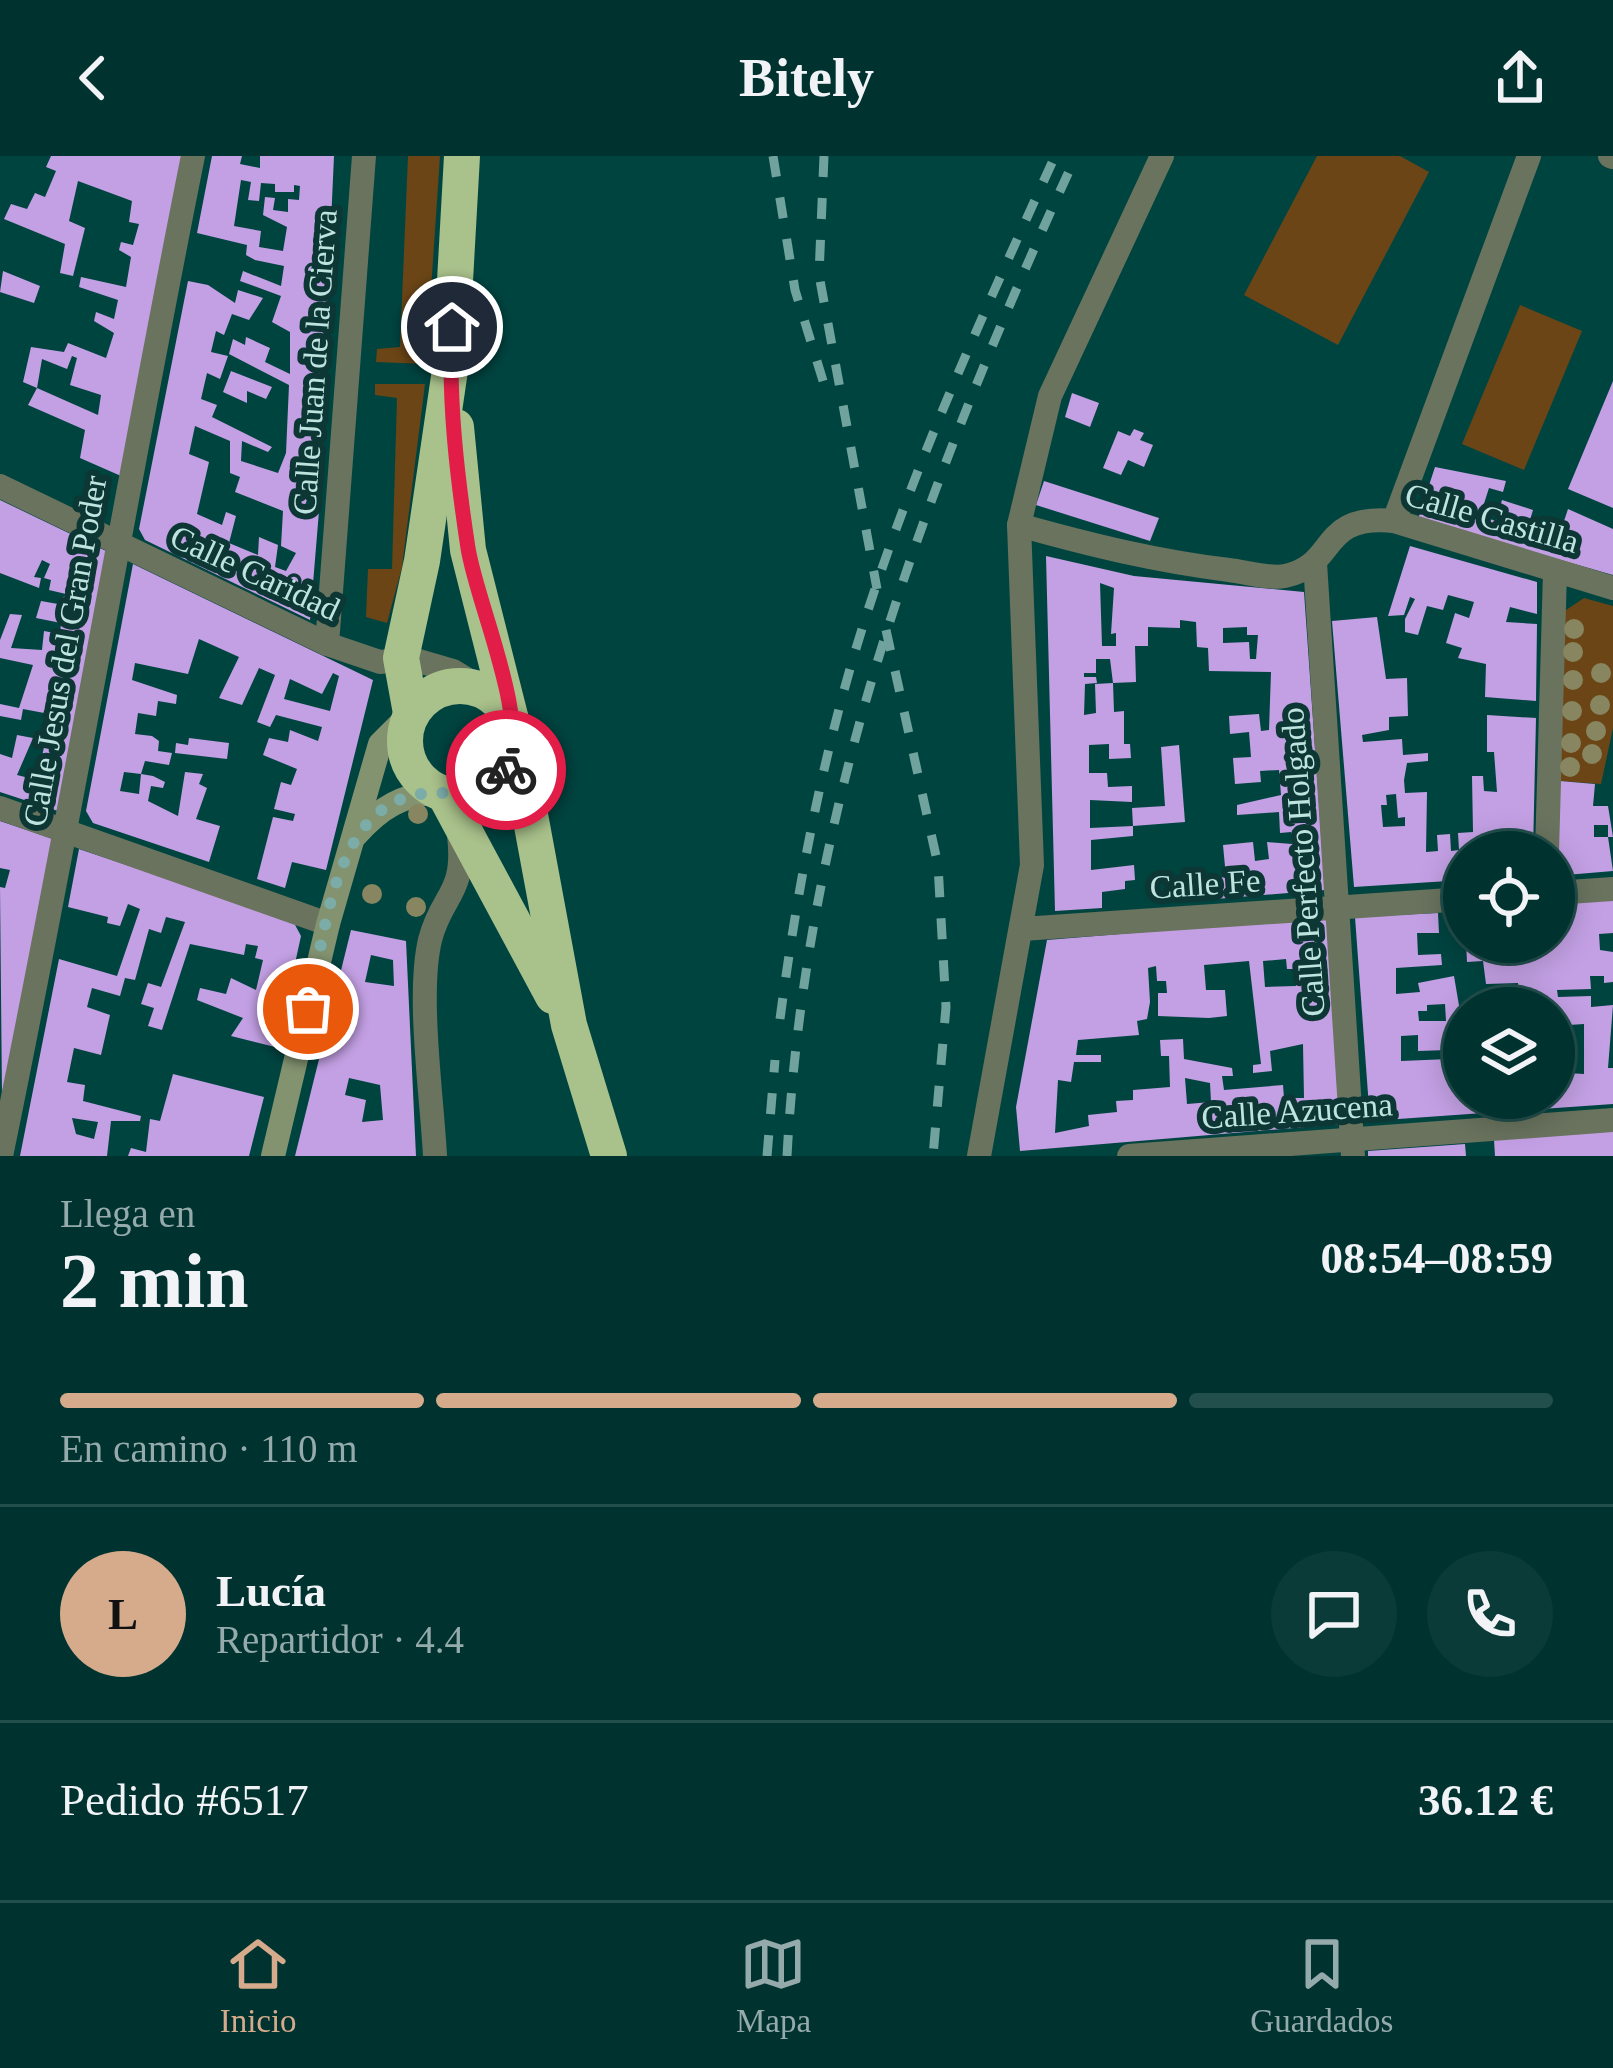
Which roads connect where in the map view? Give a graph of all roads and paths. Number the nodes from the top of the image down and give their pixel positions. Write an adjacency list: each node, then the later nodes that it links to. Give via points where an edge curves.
1 (193, 156): 10 (street, Calle Jesus del Gran Poder)
2 (364, 156): 14 (street, Calle Juan de la Cierva)
3 (462, 156): 6 (highway)
4 (1162, 156): 9 (street, via 1050,396)
5 (1529, 156): 8 (street)
6 (450, 370): 15 (highway); 17 (highway, via 468,550)
7 (0, 486): 10 (street, Calle Caridad)
8 (1394, 521): 11 (street, Calle Castilla, via 1361,518 1335,533); 12 (street, Calle Castilla)
9 (1019, 525): 11 (street, via 1139,559 1283,576); 28 (street, via 1032,865)
10 (115, 543): 14 (street, Calle Caridad); 20 (street, Calle Jesus del Gran Poder)
11 (1315, 563): 26 (street, Calle Perfecto Holgado)
12 (1555, 572): 13 (street, Calle Castilla); 21 (street)
13 (1613, 587)
14 (327, 644): 15 (street, Calle Caridad, via 380,662)
15 (401, 658): 16 (highway); 17 (street, Calle Caridad, via 453,671)
16 (411, 713): 17 (highway, via 436,690 472,686); 18 (highway, via 404,746 416,775); 22 (main road, via 380,744)
17 (504, 714): 18 (highway, via 508,768 481,792); 29 (highway)
18 (447, 803): 22 (main road, via 410,795); 29 (highway); 35 (street, via 463,869 431,937 427,970)
19 (0, 808): 20 (street)
20 (68, 831): 27 (street); 33 (street, Calle Jesus del Gran Poder)
21 (1548, 831)
22 (351, 841): 27 (main road)
23 (1613, 889): 24 (street)
24 (1575, 892)
25 (1443, 901): 26 (street, Calle Fe)
26 (1341, 908): 28 (street, Calle Fe); 32 (street, Calle Perfecto Holgado)
27 (328, 924): 34 (main road)
28 (1022, 929): 37 (street)
29 (569, 1025): 36 (highway)
30 (1613, 1120): 31 (street, Calle Azucena)
31 (1474, 1130): 32 (street, Calle Azucena); 39 (street)
32 (1353, 1148): 38 (street, Calle Azucena)
33 (1, 1156)
34 (273, 1156)
35 (435, 1156)
36 (609, 1156)
37 (980, 1156)
38 (1129, 1156)
39 (1477, 1156)

